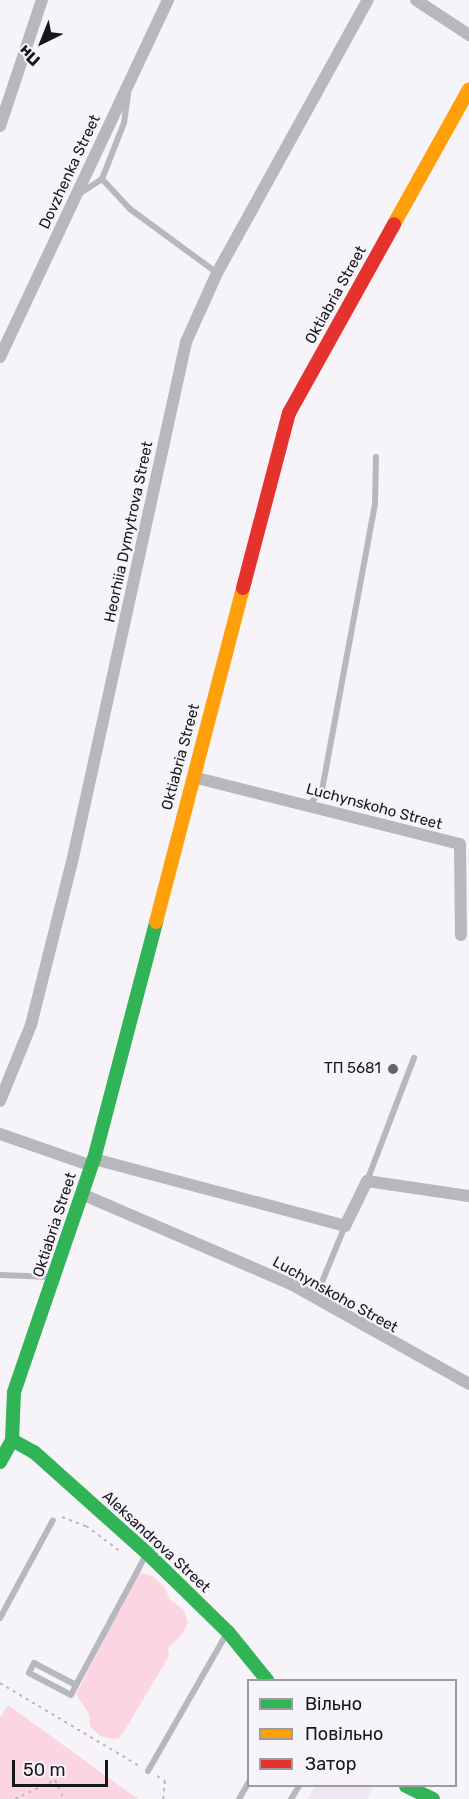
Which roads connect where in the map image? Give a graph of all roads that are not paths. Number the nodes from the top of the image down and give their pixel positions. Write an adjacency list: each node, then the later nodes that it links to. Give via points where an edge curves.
1 (42, 0): 8 (street)
2 (168, 0): 6 (street, Dovzhenka Street)
3 (368, 0): 11 (street, Heorhiia Dymytrova Street)
4 (416, 0): 5 (street)
5 (469, 35)
6 (130, 80): 9 (lane, via 124,123); 10 (street, Dovzhenka Street)
7 (469, 89): 14 (street, Oktiabria Street, via 289,413)
8 (0, 126)
9 (102, 180): 10 (lane); 11 (lane, via 130,209)
10 (76, 196): 12 (street, Dovzhenka Street)
11 (217, 273): 18 (street, Heorhiia Dymytrova Street, via 186,342 72,862 31,1025)
12 (0, 357)
13 (376, 457): 15 (lane, via 375,504 322,790)
14 (193, 777): 15 (street, Luchynskoho Street); 20 (street, Oktiabria Street)
15 (309, 805): 16 (street, Luchynskoho Street, via 460,844)
16 (460, 935)
17 (414, 1058): 21 (lane)
18 (0, 1101)
19 (0, 1134): 20 (street)
20 (93, 1162): 22 (street, Oktiabria Street); 24 (street)
21 (367, 1181): 23 (street); 24 (street)
22 (84, 1195): 26 (street, Oktiabria Street); 27 (street, Luchynskoho Street, via 291,1284)
23 (469, 1196)
24 (345, 1226): 27 (lane)
25 (0, 1275): 26 (lane)
26 (55, 1277): 29 (street, Oktiabria Street, via 14,1392)
27 (315, 1299): 28 (street, Luchynskoho Street)
28 (469, 1384)
29 (9, 1438): 30 (street, Oktiabria Street); 32 (street, Aleksandrova Street, via 34,1452)
30 (0, 1462)
31 (53, 1520): 33 (lane)
32 (147, 1553): 34 (street, Aleksandrova Street); 36 (lane)
33 (0, 1618)
34 (228, 1632): 35 (street, Aleksandrova Street); 37 (lane)
35 (266, 1679)
36 (76, 1685): 36 (lane, via 70,1695 29,1672 34,1663)
37 (148, 1771)
38 (247, 1785): 40 (lane)
39 (410, 1787): 41 (street)
40 (239, 1799)
41 (433, 1799)

